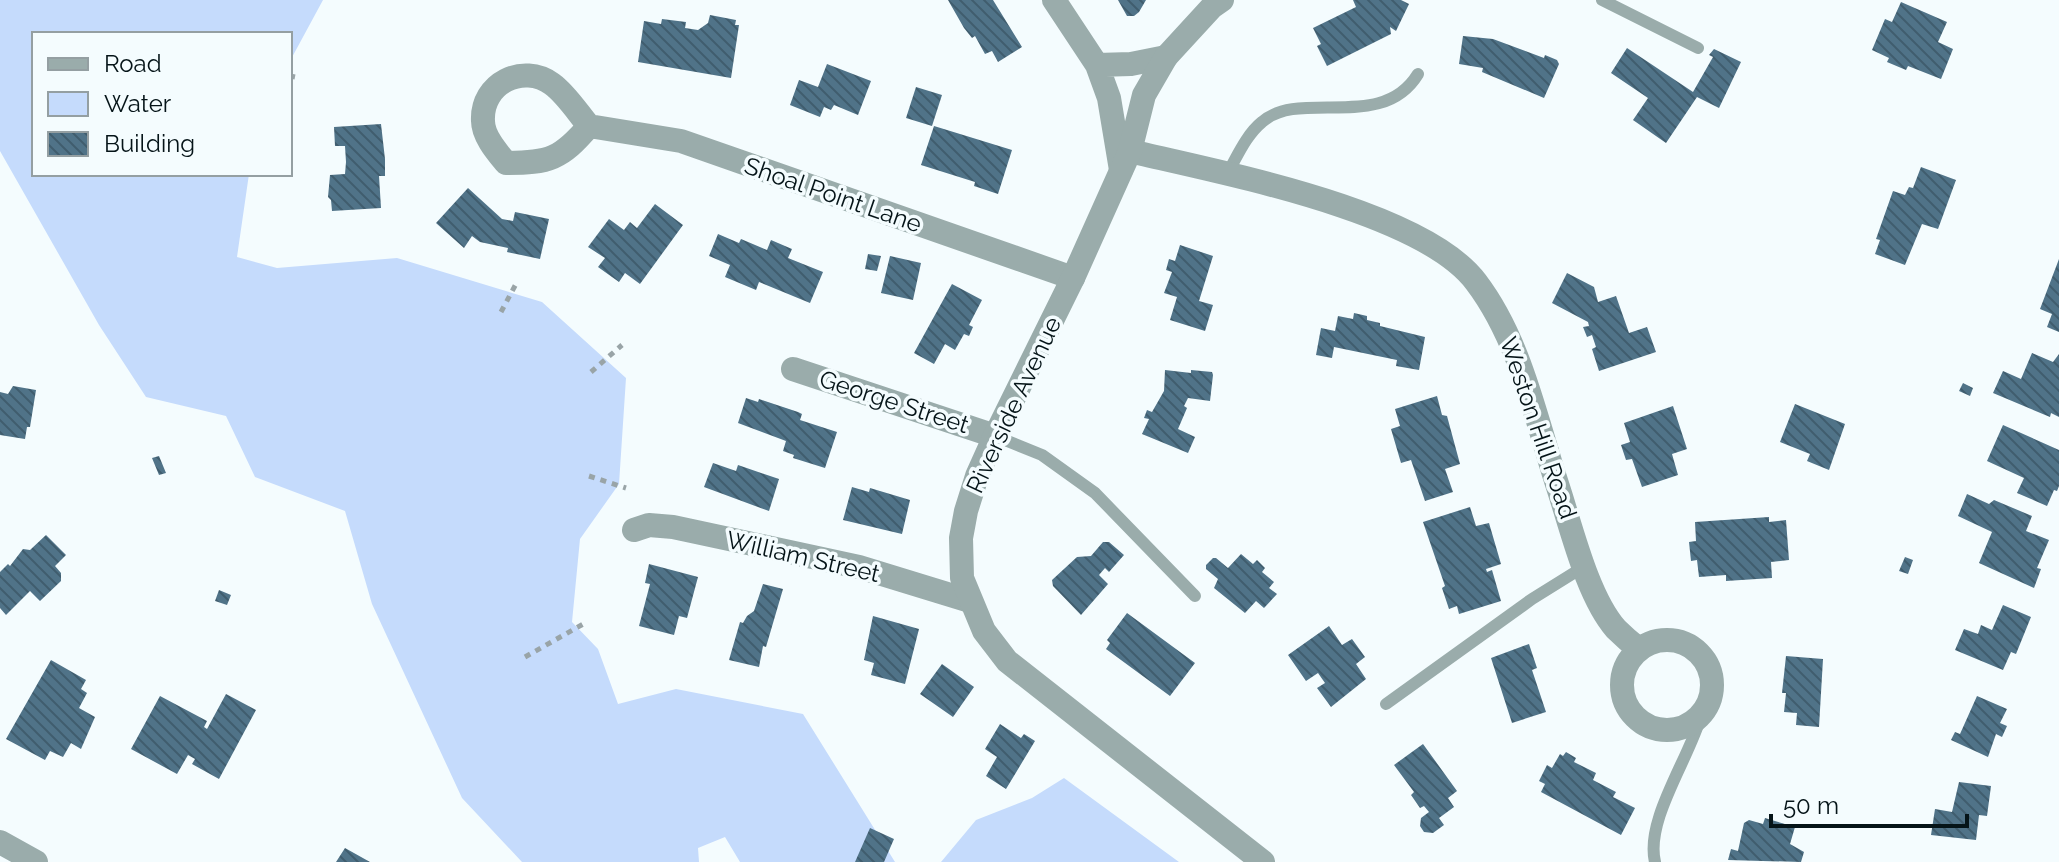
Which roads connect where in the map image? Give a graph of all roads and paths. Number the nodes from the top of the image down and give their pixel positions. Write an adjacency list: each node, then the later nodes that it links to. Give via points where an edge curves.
1 (1054, 0): 6 (street)
2 (1222, 0): 5 (street, Riverside Avenue)
3 (1602, 0): 4 (lane)
4 (1698, 48)
5 (1166, 57): 6 (street); 9 (street, Riverside Avenue, via 1144,95)
6 (1097, 65): 9 (street)
7 (1418, 74): 10 (lane, via 1404,92 1381,103 1293,110 1262,121)
8 (589, 126): 11 (street, Shoal Point Lane, via 681,141)
9 (1126, 160): 10 (street, Weston Hill Road); 11 (street, Riverside Avenue)
10 (1227, 174): 21 (street, Weston Hill Road, via 1369,217 1449,256 1474,279 1512,343)
11 (1073, 278): 17 (street, Riverside Avenue)
12 (517, 282): 13 (path)
13 (501, 312)
14 (622, 345): 16 (path)
15 (793, 369): 17 (street, George Street)
16 (591, 372)
17 (995, 436): 22 (lane, via 1042,455 1095,493); 23 (street, Riverside Avenue, via 977,476 961,538 962,578)
18 (589, 476): 19 (path)
19 (626, 488)
20 (634, 530): 23 (street, William Street, via 673,527 859,567)
21 (1585, 566): 25 (street, Weston Hill Road, via 1601,607); 27 (lane)
22 (1195, 596)
23 (970, 601): 31 (street, Riverside Avenue, via 1007,661)
24 (585, 623): 26 (path)
25 (1639, 649): 28 (street, via 1669,639 1697,650 1712,674 1713,689); 28 (street, via 1626,664 1622,682 1624,701 1635,717 1664,731 1690,725)
26 (525, 657)
27 (1386, 704)
28 (1701, 716): 32 (lane, via 1655,825)
29 (0, 842): 30 (street)
30 (36, 862)
31 (1263, 862)
32 (1655, 862)

